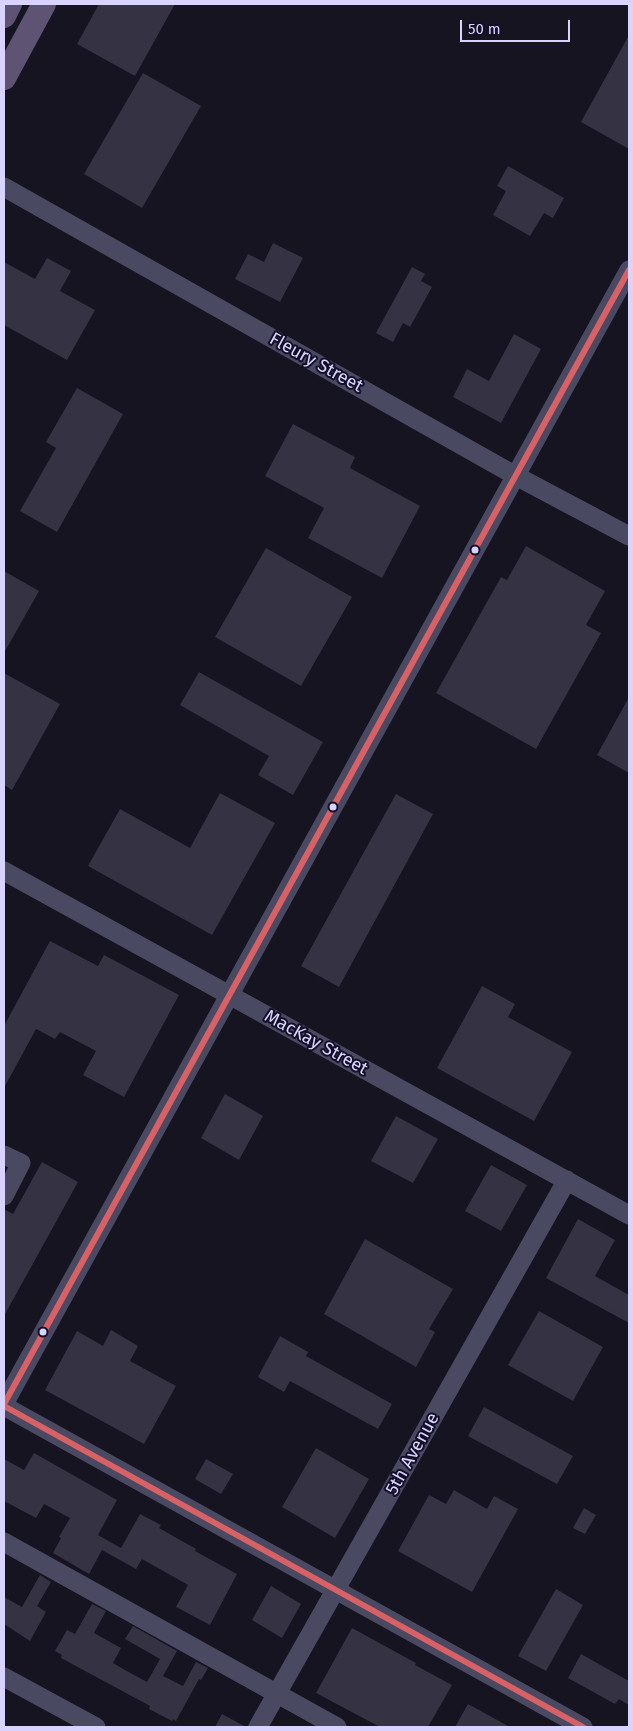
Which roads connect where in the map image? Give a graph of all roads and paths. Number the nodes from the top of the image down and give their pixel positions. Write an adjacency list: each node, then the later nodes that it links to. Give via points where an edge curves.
1 (10, 4): 3 (main road)
2 (44, 4): 4 (main road)
3 (4, 16)
4 (4, 78)
5 (4, 186): 7 (street, Fleury Street)
6 (629, 270): 7 (street)
7 (516, 476): 8 (street, Fleury Street); 10 (street)
8 (629, 536)
9 (4, 871): 10 (street, MacKay Street)
10 (229, 996): 12 (street, MacKay Street); 15 (street)
11 (4, 1155): 13 (street, via 20,1163)
12 (567, 1180): 14 (street, MacKay Street); 17 (street, 5th Avenue)
13 (4, 1196)
14 (629, 1215)
15 (4, 1405): 17 (street)
16 (4, 1542): 19 (street)
17 (336, 1589): 19 (street, 5th Avenue); 23 (street)
18 (4, 1677): 20 (street)
19 (277, 1694): 21 (street, 5th Avenue); 22 (street)
20 (96, 1727)
21 (258, 1727)
22 (337, 1727)
23 (583, 1727)

